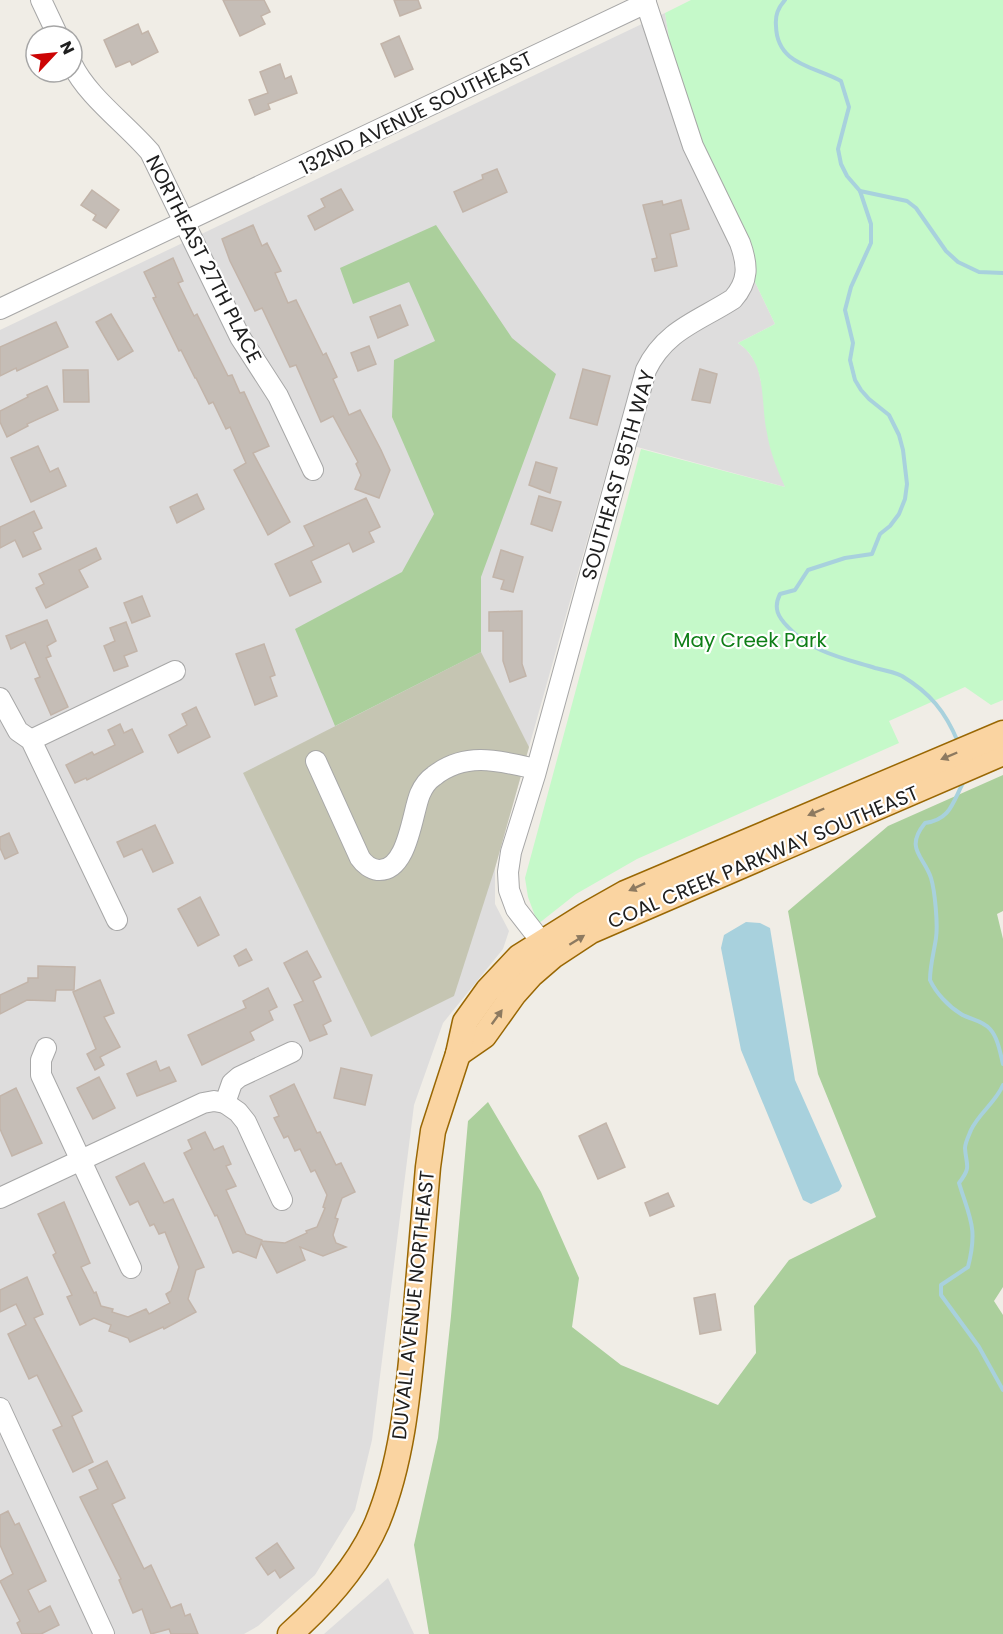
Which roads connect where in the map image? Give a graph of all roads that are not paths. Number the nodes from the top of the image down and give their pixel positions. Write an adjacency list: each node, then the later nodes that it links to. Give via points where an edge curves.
1 (41, 0): 3 (street)
2 (646, 1): 5 (street, 132ND AVENUE SOUTHEAST); 14 (street, SOUTHEAST 95TH WAY, via 693,146 745,257 746,280 733,299 668,339 646,370)
3 (52, 24)
4 (84, 82): 5 (street, NORTHEAST 27TH PLACE, via 150,152)
5 (185, 223): 6 (street, 132ND AVENUE SOUTHEAST); 7 (street, NORTHEAST 27TH PLACE, via 240,337 278,396)
6 (0, 309)
7 (313, 470)
8 (175, 671): 11 (street)
9 (0, 698): 11 (street, via 18,731)
10 (1003, 733): 15 (main road, COAL CREEK PARKWAY SOUTHEAST, one-way to 15)
11 (31, 740): 16 (street)
12 (1003, 753): 15 (main road, COAL CREEK PARKWAY SOUTHEAST)
13 (316, 761): 14 (street, via 360,858 375,870 389,868 401,856 420,795 436,774 462,761 484,758)
14 (536, 769): 17 (street, SOUTHEAST 95TH WAY, via 508,872 516,909)
15 (871, 799): 17 (main road, COAL CREEK PARKWAY SOUTHEAST, via 652,880 625,893)
16 (117, 920)
17 (547, 949): 20 (main road, COAL CREEK PARKWAY SOUTHEAST, one-way to 17, via 484,1036); 20 (main road, DUVALL AVENUE NORTHEAST, via 519,957 488,990 465,1022)
18 (46, 1048): 22 (street, via 40,1060 41,1075)
19 (292, 1052): 21 (street, via 239,1077 232,1083)
20 (458, 1054): 28 (main road, DUVALL AVENUE NORTHEAST, via 433,1131 408,1391 387,1491 377,1524 344,1578)
21 (225, 1103): 22 (street, via 203,1103); 24 (street, via 246,1122)
22 (81, 1160): 23 (street); 25 (street)
23 (0, 1198)
24 (282, 1200)
25 (132, 1268)
26 (0, 1408): 27 (street)
27 (104, 1634)
28 (290, 1634)

